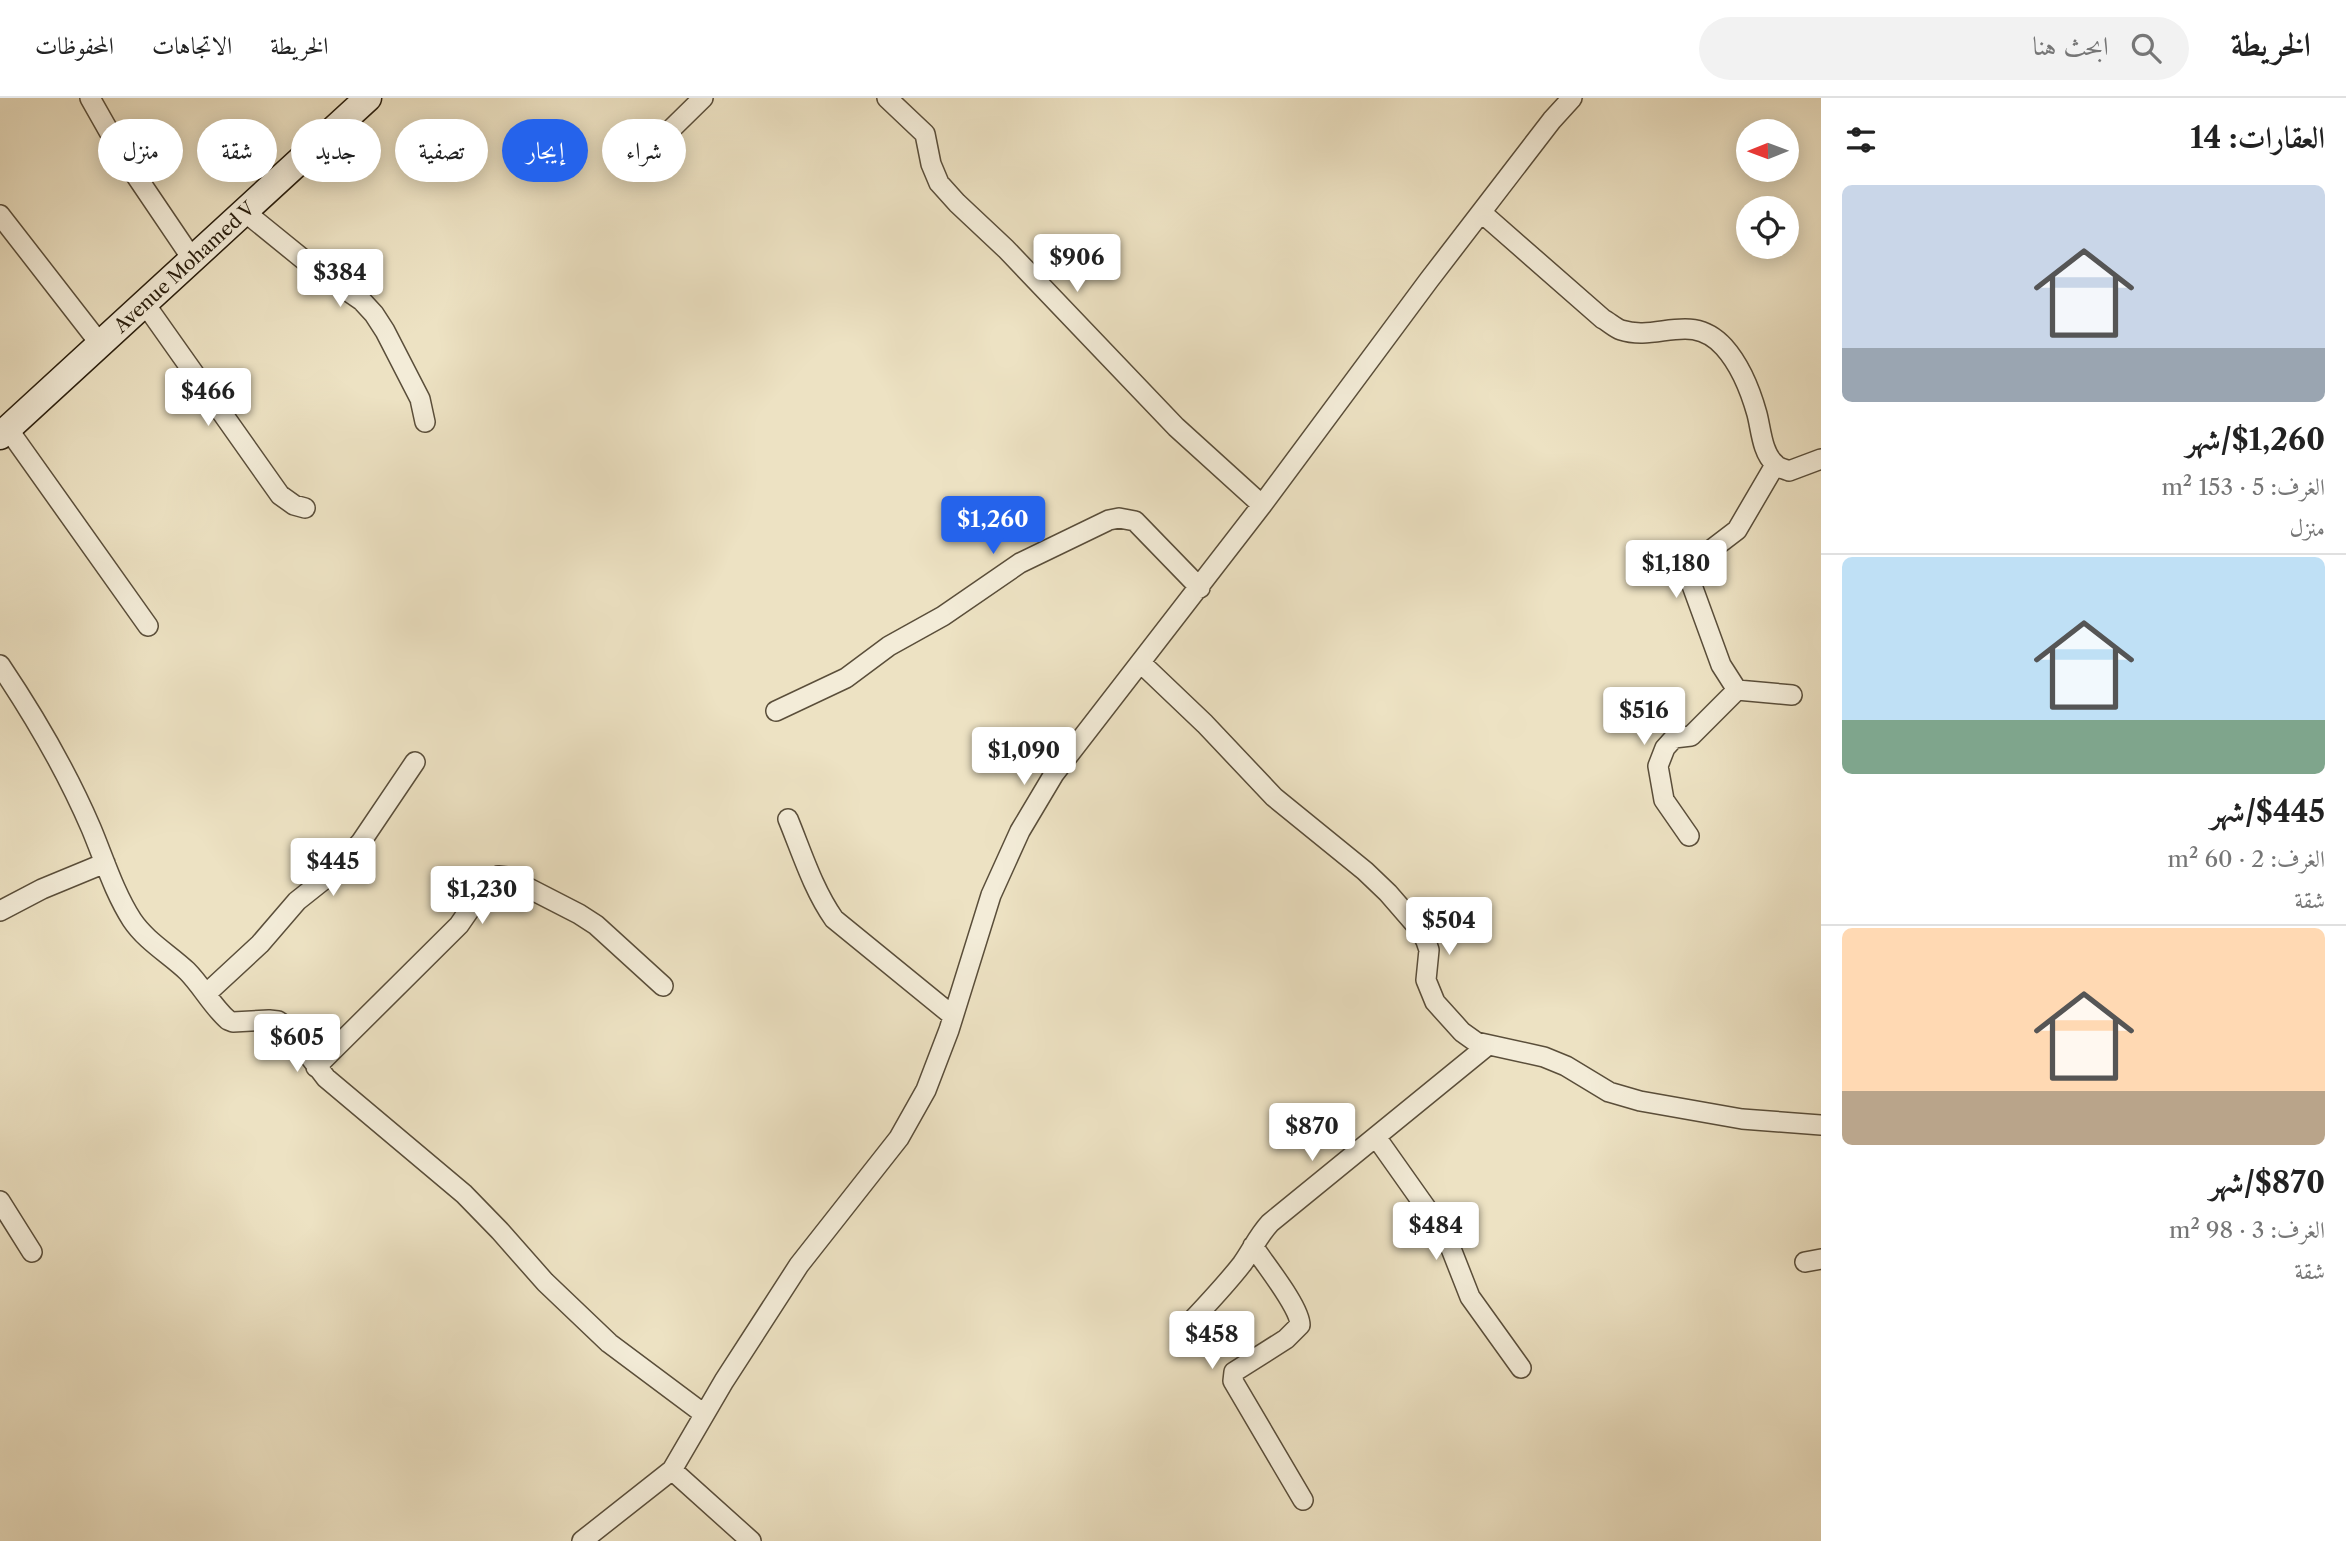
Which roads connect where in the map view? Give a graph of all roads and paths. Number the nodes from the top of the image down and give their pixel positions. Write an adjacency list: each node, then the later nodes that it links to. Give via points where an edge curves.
1 (90, 98): 10 (street, via 124,158)
2 (368, 98): 7 (main road, Avenue Mohamed V)
3 (703, 98): 6 (street)
4 (887, 98): 17 (street, via 925,134 939,183 957,203 1176,427)
5 (1572, 98): 8 (street)
6 (682, 119)
7 (245, 212): 10 (main road, Avenue Mohamed V); 13 (street, via 374,314 420,398)
8 (1482, 213): 16 (street, via 1620,330 1688,328 1708,333 1742,371 1767,453); 17 (street)
9 (0, 215): 12 (street)
10 (193, 260): 11 (main road, Avenue Mohamed V)
11 (145, 304): 12 (main road, Avenue Mohamed V); 18 (street, via 280,495)
12 (101, 345): 14 (main road, Avenue Mohamed V)
13 (425, 422)
14 (4, 433): 20 (street)
15 (1821, 459): 16 (street, via 1789,471)
16 (1775, 465): 23 (street, via 1737,530 1686,569 1721,665)
17 (1262, 505): 19 (street)
18 (305, 508)
19 (1199, 588): 21 (street); 25 (street, via 1135,522 1109,520 1020,563 846,678)
20 (148, 626)
21 (1142, 663): 33 (street, via 1054,774 1020,831 991,895); 34 (street, via 1274,797 1388,893 1426,941 1426,980 1435,1002 1462,1032)
22 (0, 665): 29 (street, via 54,751)
23 (1737, 690): 24 (street); 28 (street, via 1691,736 1674,738 1658,766 1664,800)
24 (1792, 695)
25 (776, 711)
26 (415, 762): 32 (street, via 361,842)
27 (788, 819): 33 (street, via 810,877 834,919)
28 (1689, 836)
29 (105, 863): 30 (street); 32 (street, via 133,921)
30 (0, 911)
31 (663, 985): 35 (street, via 596,925 498,876 490,880 449,935)
32 (206, 994): 35 (street, via 233,1022 278,1021)
33 (953, 1016): 43 (street, via 926,1090 899,1138 799,1265)
34 (1488, 1046): 36 (street, via 1544,1058 1609,1092 1640,1101 1742,1119); 37 (street)
35 (316, 1067): 43 (street, via 464,1194 609,1343)
36 (1821, 1125)
37 (1376, 1137): 39 (street, via 1270,1223); 42 (street, via 1446,1236 1470,1297)
38 (0, 1201): 40 (street)
39 (1253, 1246): 41 (street, via 1231,1278); 45 (street, via 1292,1304 1300,1325 1234,1372 1233,1381)
40 (32, 1252)
41 (1184, 1329)
42 (1521, 1368)
43 (704, 1414): 44 (street)
44 (672, 1471): 46 (street); 47 (street)
45 (1303, 1500)
46 (589, 1539)
47 (751, 1541)

